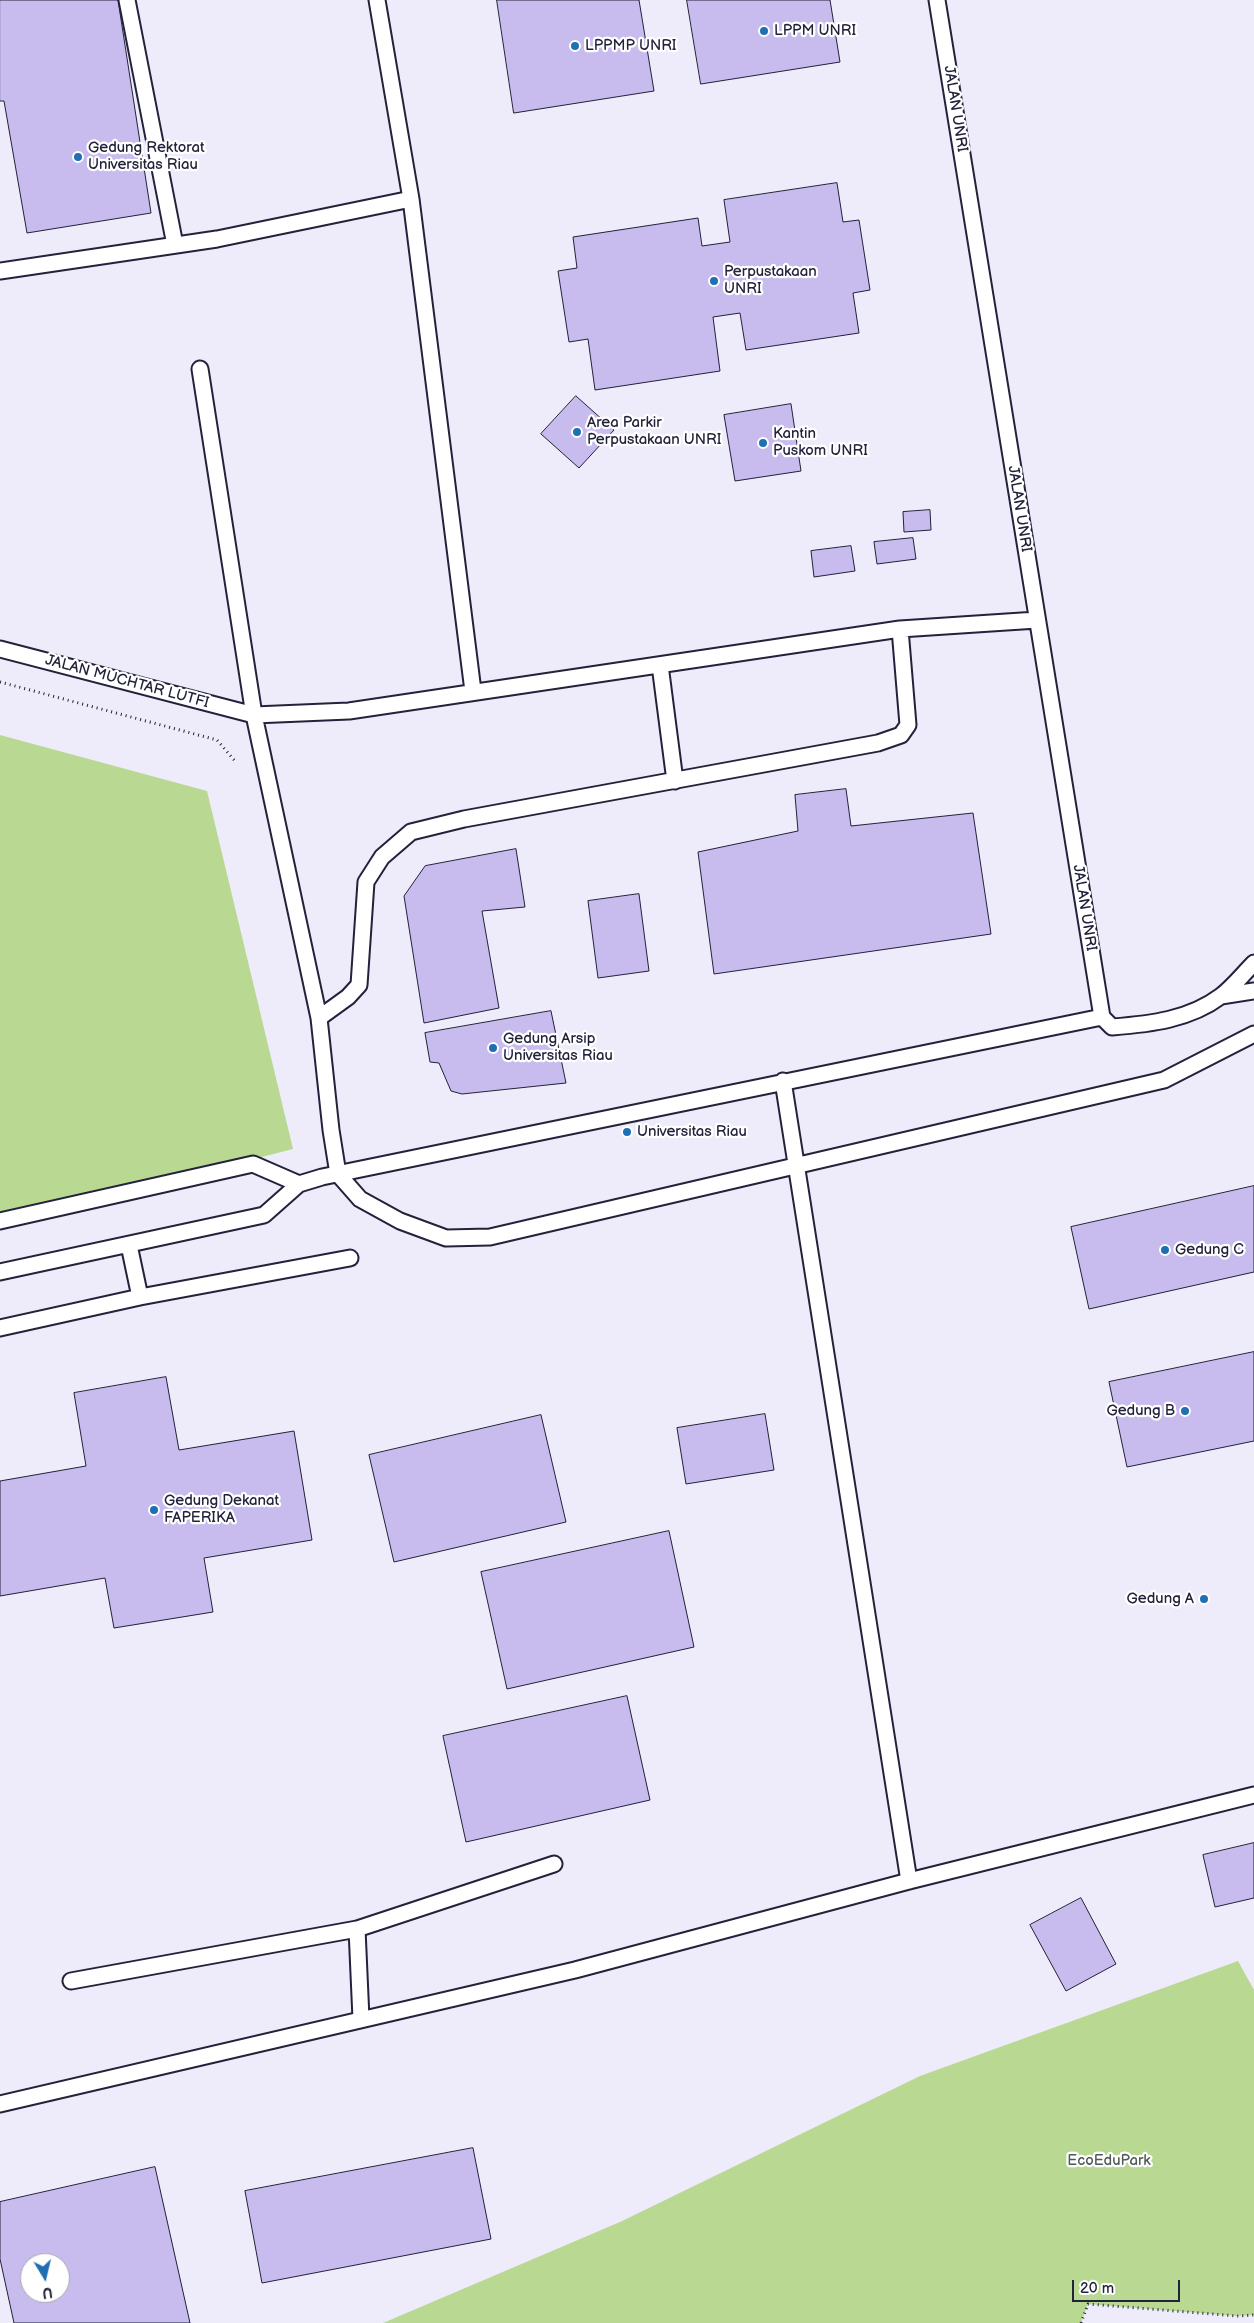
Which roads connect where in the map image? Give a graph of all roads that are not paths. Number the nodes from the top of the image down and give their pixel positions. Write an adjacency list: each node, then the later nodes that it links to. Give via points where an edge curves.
1 (127, 0): 5 (lane)
2 (377, 0): 4 (lane)
3 (937, 0): 8 (lane, JALAN UNRI)
4 (412, 199): 5 (lane); 12 (lane)
5 (175, 245): 6 (lane)
6 (0, 271)
7 (200, 369): 13 (lane)
8 (1037, 620): 9 (lane, JALAN MUCHTAR LUTFI); 18 (lane, JALAN UNRI)
9 (900, 629): 11 (lane, JALAN MUCHTAR LUTFI); 14 (lane, via 908,725 901,735 878,743)
10 (0, 649): 13 (lane, JALAN MUCHTAR LUTFI)
11 (660, 666): 12 (lane, JALAN MUCHTAR LUTFI); 14 (lane)
12 (473, 692): 13 (lane, JALAN MUCHTAR LUTFI, via 349,711)
13 (254, 715): 19 (lane)
14 (676, 781): 19 (lane, via 464,819 411,832 382,857 366,882 359,985)
15 (1254, 963): 17 (lane)
16 (1254, 991): 17 (lane)
17 (1221, 996): 18 (lane, via 1189,1015 1140,1025 1112,1027)
18 (1102, 1017): 21 (lane)
19 (319, 1018): 23 (lane)
20 (1254, 1034): 22 (lane, via 1164,1080)
21 (782, 1081): 22 (lane); 23 (lane)
22 (797, 1166): 23 (lane, via 490,1237 446,1238 400,1220 360,1199); 33 (lane)
23 (338, 1174): 24 (lane)
24 (298, 1184): 25 (lane, via 254,1164); 26 (lane, via 264,1215)
25 (0, 1221)
26 (129, 1245): 28 (lane); 29 (lane)
27 (350, 1258): 29 (lane)
28 (0, 1272)
29 (140, 1297): 30 (lane)
30 (0, 1328)
31 (1254, 1796): 33 (lane)
32 (554, 1864): 34 (lane)
33 (909, 1881): 36 (lane, via 575,1970)
34 (357, 1929): 35 (lane); 36 (lane)
35 (71, 1981)
36 (362, 2019): 37 (lane)
37 (0, 2104)

